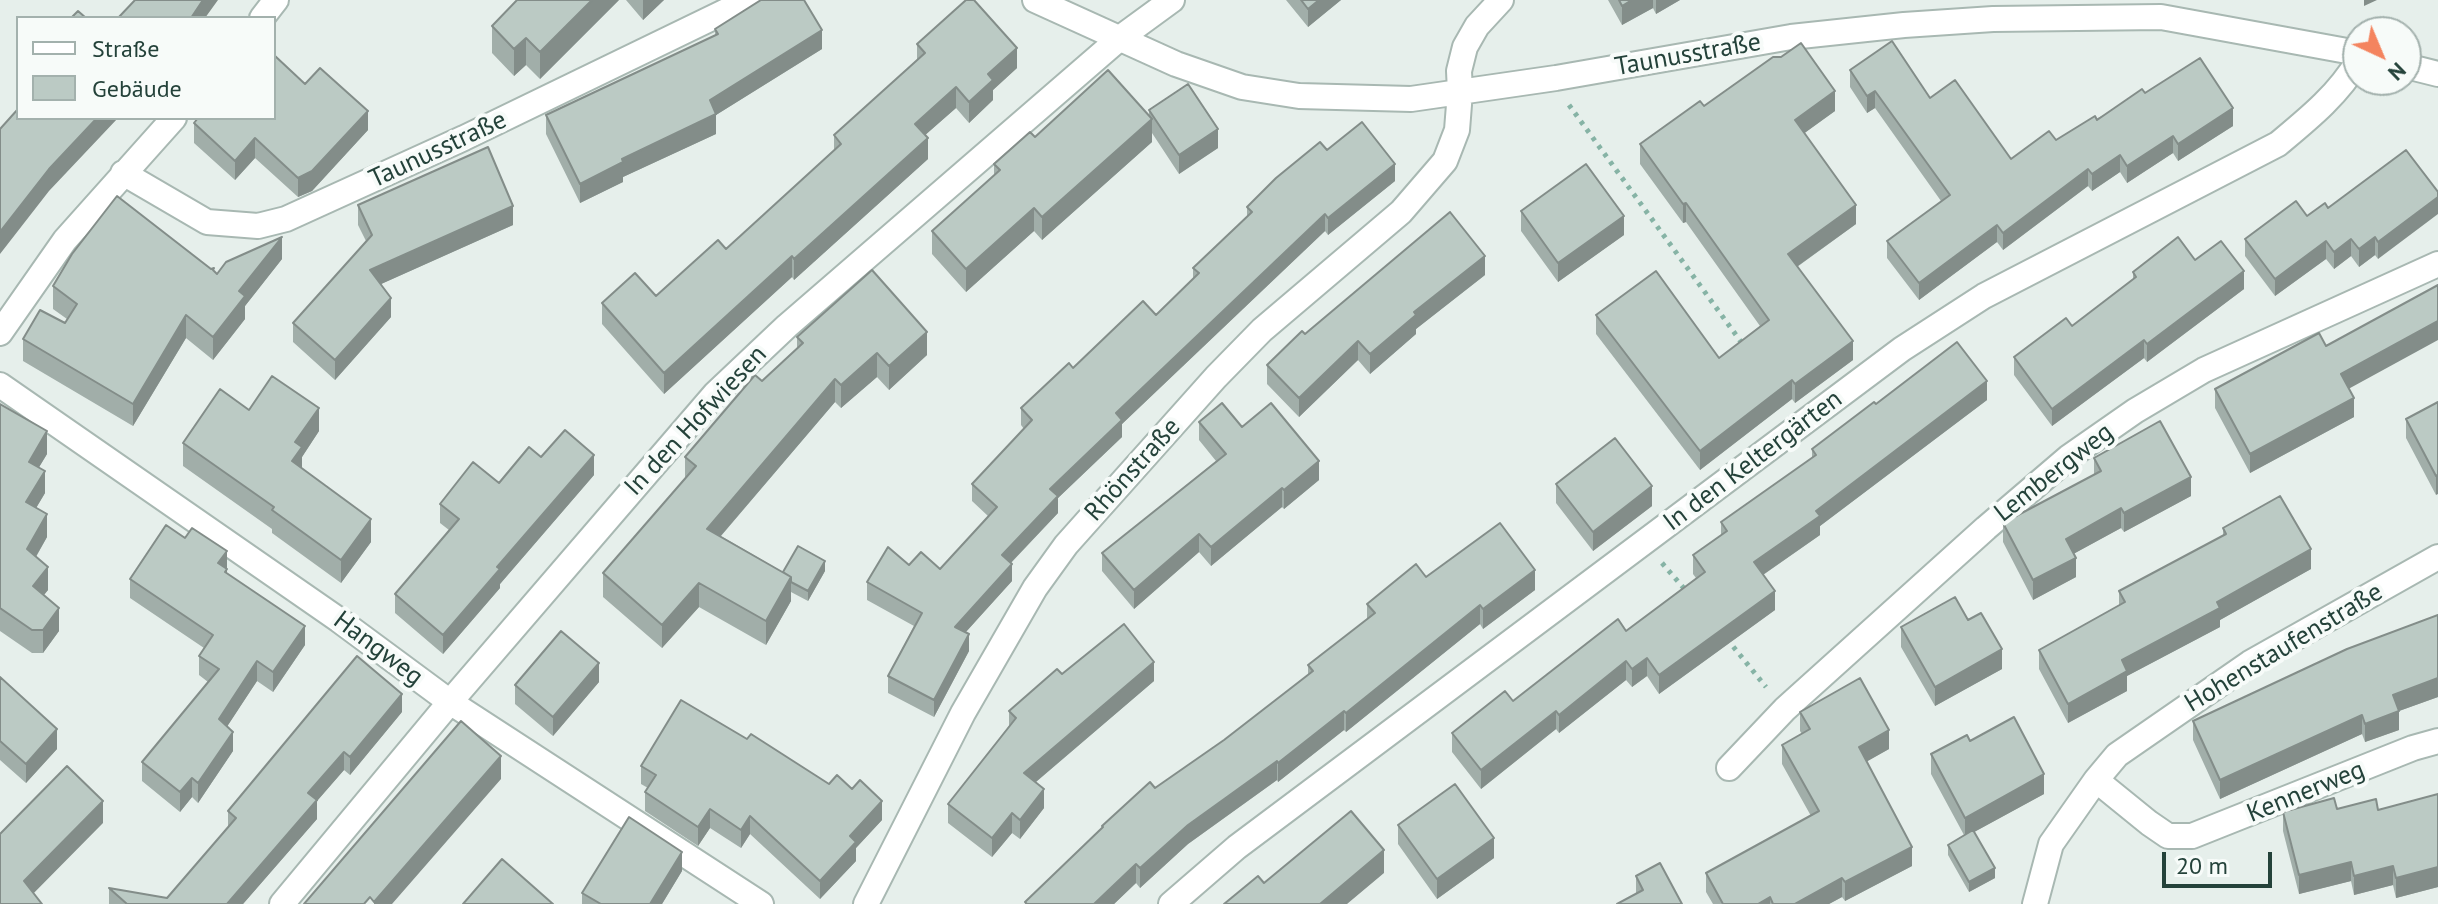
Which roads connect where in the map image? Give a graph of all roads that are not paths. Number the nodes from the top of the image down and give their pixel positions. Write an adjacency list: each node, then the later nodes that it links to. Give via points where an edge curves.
1 (276, 0): 7 (street)
2 (749, 0): 13 (street, Taunusstraße, via 286,219 258,226 207,222)
3 (1035, 0): 8 (street, Taunusstraße)
4 (1172, 0): 8 (street, In den Hofwiesen)
5 (1501, 0): 11 (street, Rhönstraße, via 1465,47)
6 (2164, 8): 9 (street, Taunusstraße); 11 (street, Taunusstraße, via 1791,37)
7 (264, 16)
8 (1120, 38): 11 (street, Taunusstraße, via 1242,87 1299,96 1411,99); 18 (street, In den Hofwiesen, via 715,394)
9 (2342, 49)
10 (2342, 85): 25 (street, In den Keltergärten, via 2278,144 1984,296 1902,349 1237,847)
11 (1460, 92): 24 (street, Rhönstraße, via 1457,130 1445,161 1425,187 1262,330 1066,545 963,713)
12 (172, 120): 13 (street)
13 (123, 173): 15 (street, via 65,240)
14 (2438, 264): 20 (street, Lembergweg, via 2204,370 2069,457 1785,709)
15 (0, 333)
16 (0, 385): 18 (street, Hangweg)
17 (2438, 557): 21 (street, Hohenstaufenstraße, via 2250,663 2117,755)
18 (450, 702): 22 (street, In den Hofwiesen); 23 (street, Hangweg)
19 (2438, 741): 21 (street, Kennerweg, via 2192,836 2168,836)
20 (1729, 768)
21 (2096, 780): 26 (street, Hohenstaufenstraße, via 2051,844)
22 (282, 904)
23 (761, 904)
24 (866, 904)
25 (1171, 904)
26 (2035, 904)

